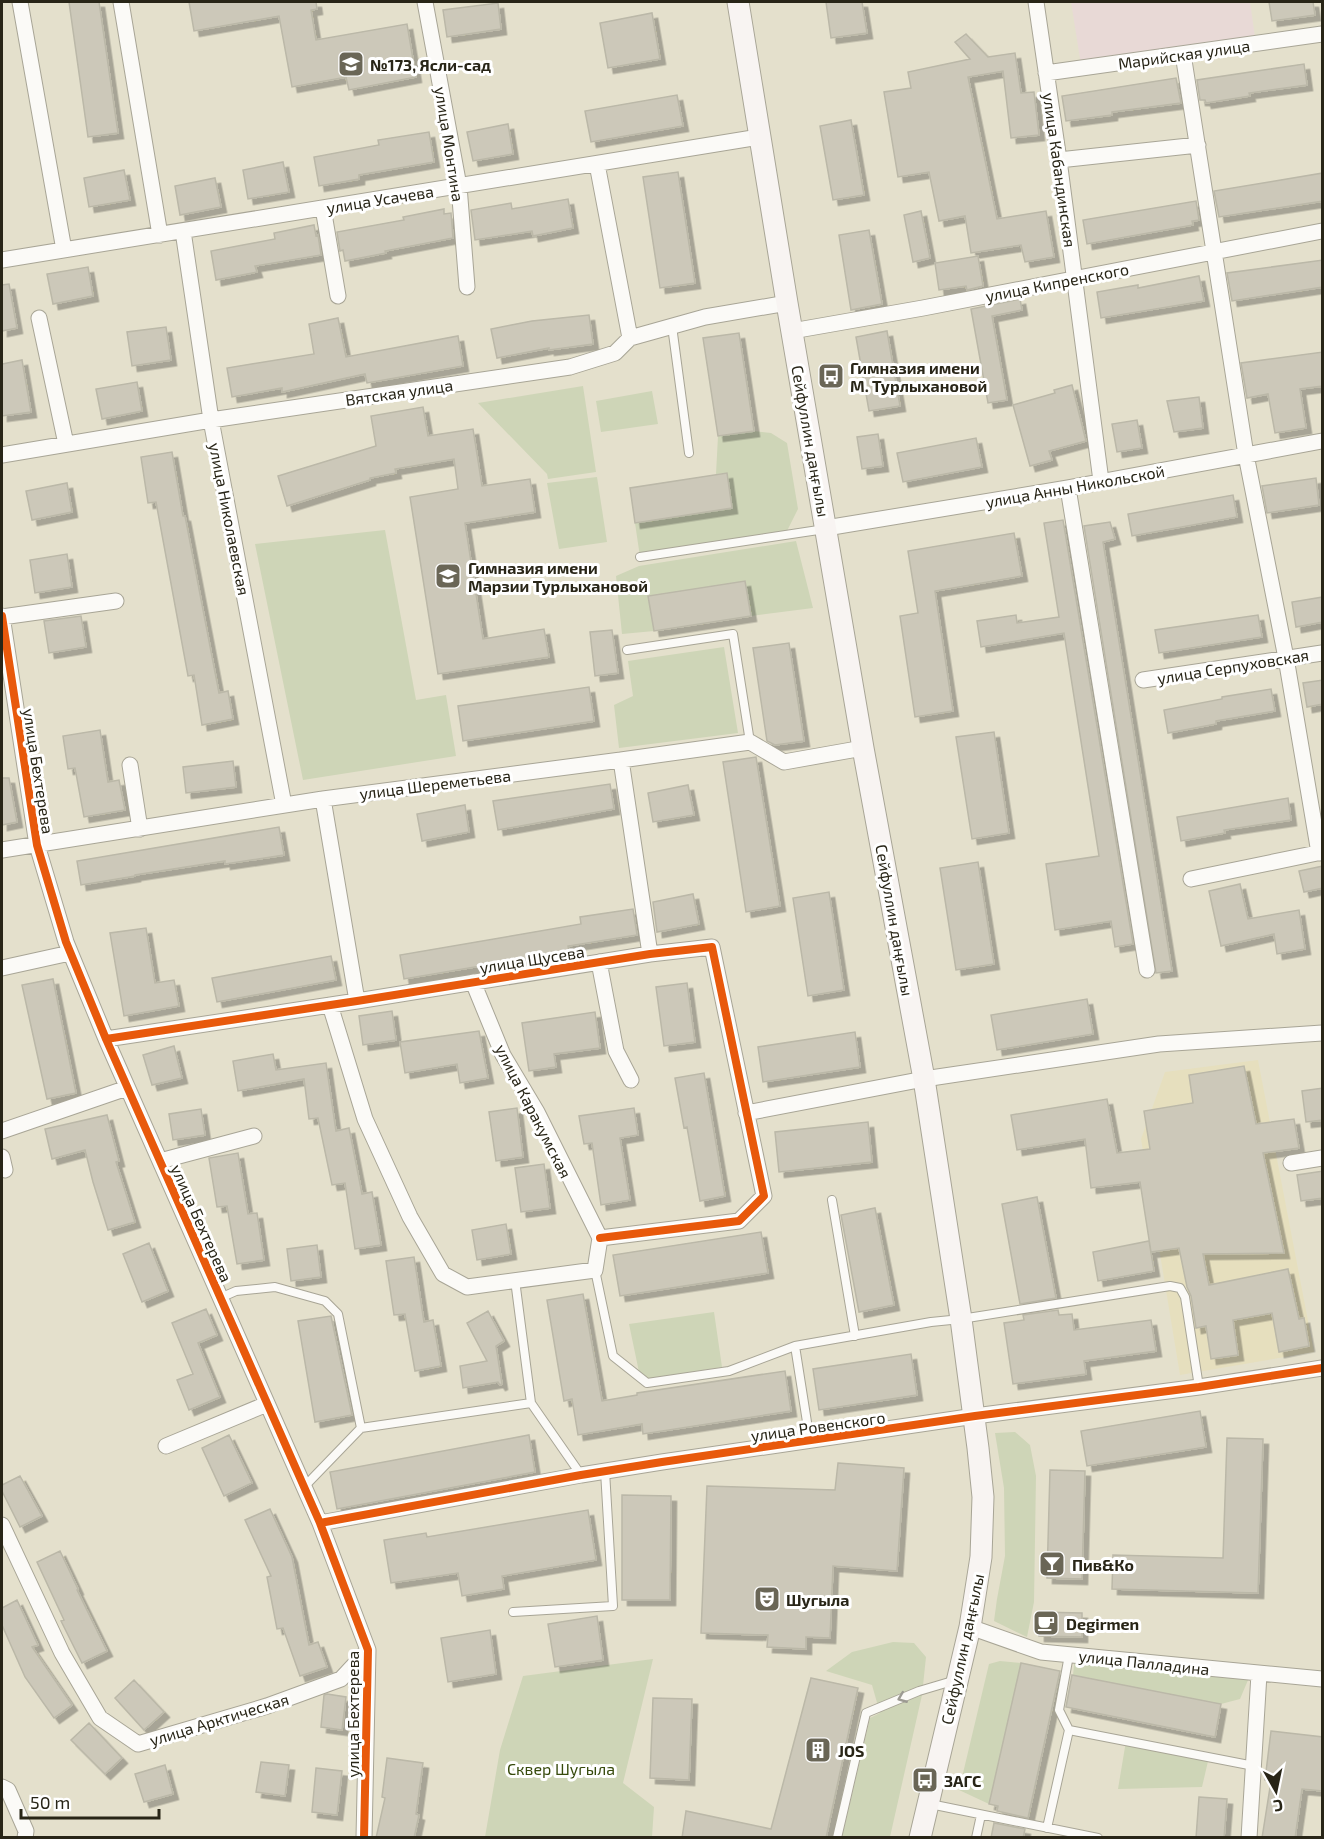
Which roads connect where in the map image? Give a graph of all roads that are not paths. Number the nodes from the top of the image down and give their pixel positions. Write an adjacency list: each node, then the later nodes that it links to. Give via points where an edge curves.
1 (20, 2): 18 (street)
2 (121, 2): 17 (street)
3 (425, 2): 13 (street, улица Монтина)
4 (738, 2): 9 (main road, Сейфуллин даңғылы)
5 (1036, 2): 8 (street, улица Кабандинская)
6 (1323, 34): 7 (street, Марийская улица)
7 (1183, 54): 8 (street, Марийская улица); 10 (street)
8 (1046, 73): 11 (street, улица Кабандинская)
9 (759, 137): 12 (street, улица Усачева); 24 (main road, Сейфуллин даңғылы)
10 (1198, 145): 11 (street); 19 (street)
11 (1059, 160): 21 (street, улица Кабандинская)
12 (597, 164): 13 (street, улица Усачева); 28 (street)
13 (459, 186): 14 (street, улица Усачева); 22 (street, улица Монтина)
14 (323, 208): 15 (street, улица Усачева); 23 (street)
15 (183, 231): 17 (street, улица Усачева); 29 (street, улица Николаевская)
16 (1323, 231): 19 (street, улица Кипренского)
17 (160, 235): 18 (street, улица Усачева)
18 (64, 250): 20 (street, улица Усачева)
19 (1216, 253): 21 (street, улица Кипренского); 33 (street)
20 (2, 260)
21 (1075, 279): 27 (street, улица Кипренского); 35 (street, улица Кабандинская)
22 (467, 287)
23 (338, 296)
24 (787, 303): 26 (street, Вятская улица); 27 (main road, Сейфуллин даңғылы)
25 (39, 318): 31 (street)
26 (672, 326): 28 (street, Вятская улица); 32 (lane)
27 (792, 331): 37 (main road, Сейфуллин даңғылы)
28 (630, 338): 29 (street, Вятская улица, via 615,353 570,367)
29 (211, 420): 31 (street, Вятская улица); 50 (street, улица Николаевская)
30 (1323, 441): 33 (street, улица Анны Никольской)
31 (66, 444): 34 (street, Вятская улица)
32 (689, 453)
33 (1246, 454): 35 (street, улица Анны Никольской); 43 (street)
34 (2, 455)
35 (1101, 481): 36 (street, улица Анны Никольской)
36 (1068, 488): 37 (street, улица Анны Никольской); 60 (street)
37 (826, 528): 38 (lane); 46 (main road, Сейфуллин даңғылы)
38 (640, 557)
39 (116, 601): 40 (street)
40 (2, 617): 52 (street, улица Бехтерева)
41 (627, 650): 45 (lane, via 733,634)
42 (1323, 653): 43 (street, улица Серпуховская)
43 (1286, 658): 44 (street, улица Серпуховская); 54 (street)
44 (1143, 680)
45 (750, 742): 46 (street, via 784,762); 47 (street, улица Шереметьева)
46 (863, 748): 66 (main road, Сейфуллин даңғылы)
47 (621, 760): 49 (street, улица Шереметьева); 57 (street)
48 (130, 765): 51 (street)
49 (323, 799): 50 (street, улица Шереметьева); 62 (street)
50 (285, 805): 51 (street, улица Шереметьева)
51 (140, 829): 52 (street, улица Шереметьева)
52 (37, 845): 53 (street, улица Шереметьева); 56 (street, улица Бехтерева)
53 (2, 850)
54 (1321, 853): 55 (street)
55 (1191, 879)
56 (70, 953): 59 (street); 65 (street, улица Бехтерева)
57 (650, 954): 58 (street, улица Щусева); 69 (street, улица Щусева, via 712,947)
58 (599, 962): 61 (street, улица Щусева); 67 (street, via 616,1051)
59 (2, 968)
60 (1147, 970)
61 (473, 982): 62 (street, улица Щусева); 76 (street, улица Каракумская, via 503,1055 537,1112)
62 (357, 1001): 63 (street, улица Щусева)
63 (330, 1005): 65 (street, улица Щусева); 78 (street, via 365,1119 410,1217 443,1274 466,1287)
64 (1323, 1033): 66 (street, via 1159,1044)
65 (106, 1040): 68 (street, улица Бехтерева)
66 (924, 1079): 69 (street); 80 (main road, Сейфуллин даңғылы)
67 (632, 1080)
68 (127, 1088): 70 (street); 73 (street, улица Бехтерева)
69 (746, 1113): 76 (street, улица Щусева, via 764,1196 739,1221)
70 (2, 1131)
71 (254, 1137): 73 (street)
72 (1323, 1158): 74 (street)
73 (160, 1161): 79 (street, улица Бехтерева)
74 (1291, 1163)
75 (832, 1200): 81 (lane)
76 (600, 1238): 77 (street)
77 (595, 1270): 78 (street); 82 (lane, via 613,1356 647,1383 729,1371)
78 (515, 1280): 85 (lane)
79 (220, 1298): 86 (street, улица Бехтерева); 88 (lane, via 274,1287 325,1301 338,1314)
80 (961, 1319): 81 (lane); 84 (lane, via 1170,1286 1180,1288 1185,1298); 87 (main road, Сейфуллин даңғылы)
81 (855, 1336): 82 (lane)
82 (795, 1346): 89 (lane)
83 (1323, 1368): 84 (street, улица Ровенского)
84 (1199, 1388): 87 (street, улица Ровенского)
85 (531, 1403): 88 (lane); 92 (lane)
86 (267, 1404): 90 (street); 93 (street, улица Бехтерева)
87 (975, 1416): 89 (street, улица Ровенского); 97 (main road, Сейфуллин даңғылы, via 983,1497 981,1557)
88 (361, 1428): 93 (lane)
89 (810, 1441): 91 (street, улица Ровенского)
90 (166, 1446)
91 (605, 1471): 92 (street, улица Ровенского); 96 (lane, via 613,1606)
92 (581, 1475): 94 (street, улица Ровенского)
93 (304, 1487): 94 (street, улица Бехтерева)
94 (320, 1523): 98 (street, улица Бехтерева)
95 (2, 1525): 98 (street, улица Арктическая, via 62,1653 100,1718 138,1744 267,1706 341,1679)
96 (513, 1612)
97 (969, 1627): 99 (street, улица Палладина, via 1041,1652); 101 (main road, Сейфуллин даңғылы)
98 (368, 1650): 110 (street, улица Бехтерева)
99 (1069, 1655): 100 (street, улица Палладина); 103 (lane, via 1059,1710)
100 (1260, 1674): 102 (street, улица Палладина); 104 (street)
101 (957, 1679): 106 (main road, Сейфуллин даңғылы); 111 (lane, one-way to 111, via 866,1713)
102 (1323, 1679)
103 (1069, 1730): 104 (lane); 108 (lane)
104 (1254, 1766): 115 (street)
105 (2, 1787): 109 (street, via 8,1791)
106 (928, 1804): 107 (lane); 112 (main road, Сейфуллин даңғылы)
107 (981, 1815): 108 (lane); 113 (lane)
108 (1047, 1828): 114 (lane)
109 (25, 1834)
110 (364, 1838)
111 (837, 1838)
112 (920, 1838)
113 (976, 1838)
114 (1098, 1838)
115 (1249, 1838)

